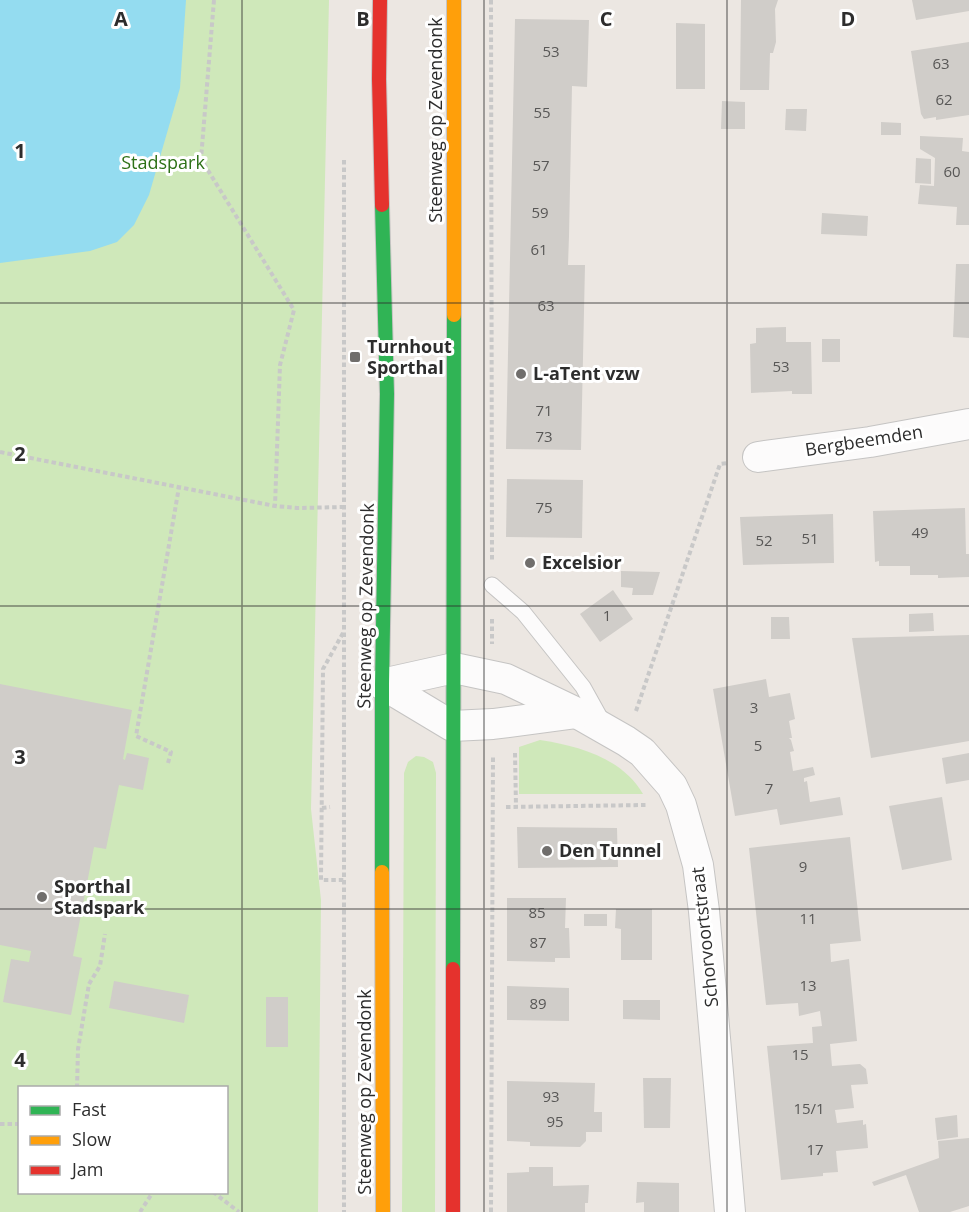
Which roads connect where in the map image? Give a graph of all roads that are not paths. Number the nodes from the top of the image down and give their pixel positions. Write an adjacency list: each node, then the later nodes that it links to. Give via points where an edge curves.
1 (380, 0): 7 (main road, Steenweg op Zevendonk, via 387,394)
2 (454, 0): 6 (main road, Steenweg op Zevendonk)
3 (969, 423): 4 (street, Bergbeemden, via 870,442)
4 (758, 457)
5 (492, 585): 10 (lane, via 523,612)
6 (454, 668): 7 (street, Schorvoortstraat); 8 (street, Schorvoortstraat, via 506,679); 9 (main road, Steenweg op Zevendonk)
7 (382, 684): 9 (street); 11 (main road, Steenweg op Zevendonk)
8 (577, 713): 9 (street); 10 (street, Schorvoortstraat)
9 (452, 726): 12 (main road, Steenweg op Zevendonk)
10 (616, 734): 13 (street, Schorvoortstraat, via 642,752 672,786 698,865)
11 (383, 1212)
12 (453, 1212)
13 (730, 1212)

